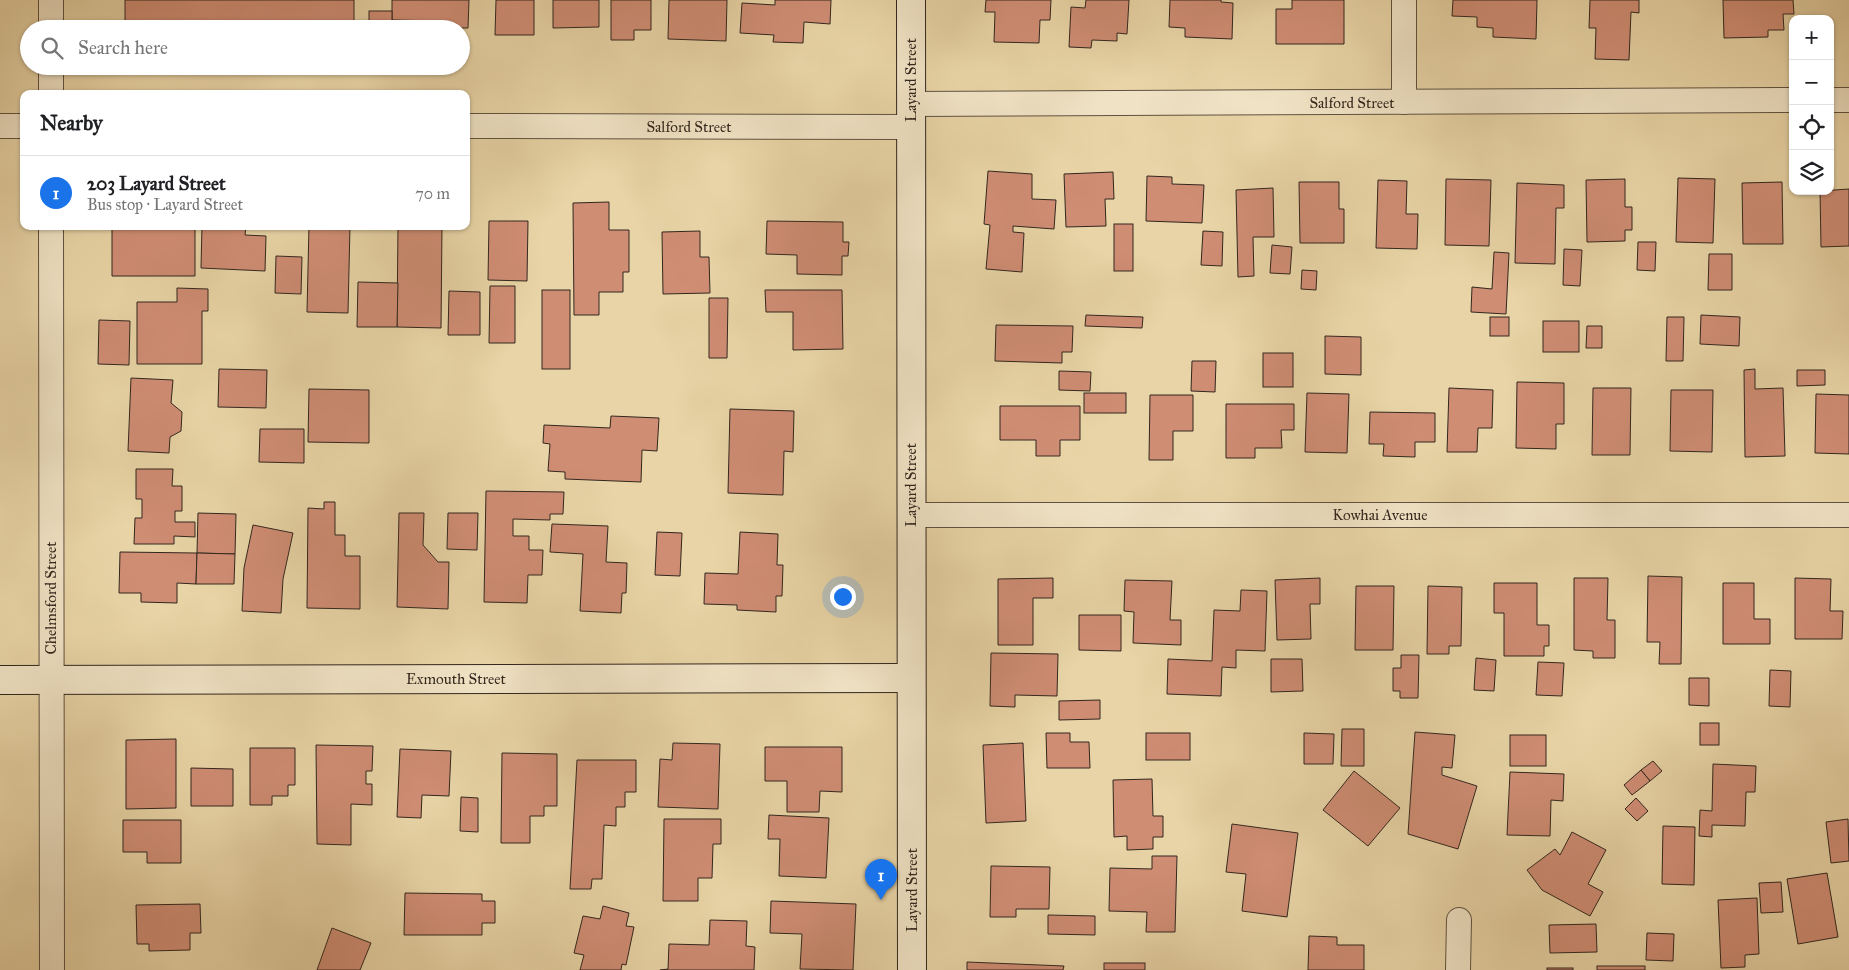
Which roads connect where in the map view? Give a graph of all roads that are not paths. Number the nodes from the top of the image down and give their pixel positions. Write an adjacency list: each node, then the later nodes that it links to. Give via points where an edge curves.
1 (51, 0): 4 (street)
2 (911, 0): 11 (street, Layard Street)
3 (1404, 0): 10 (street)
4 (51, 20)
5 (51, 75): 6 (street)
6 (51, 90)
7 (1789, 100): 10 (street, Salford Street)
8 (1834, 100): 9 (street)
9 (1849, 100)
10 (1404, 102): 11 (street, Salford Street)
11 (911, 116): 14 (street, Salford Street); 16 (street, Layard Street)
12 (0, 126): 13 (street)
13 (20, 126)
14 (470, 126)
15 (51, 230): 20 (street, Chelmsford Street)
16 (911, 515): 17 (street, Kowhai Avenue); 18 (street, Layard Street)
17 (1849, 515)
18 (911, 678): 20 (street, Exmouth Street); 23 (street, Layard Street)
19 (0, 680): 20 (street, Exmouth Street)
20 (51, 680): 22 (street, Chelmsford Street)
21 (1459, 920): 24 (street)
22 (52, 970)
23 (912, 970)
24 (1458, 970)

